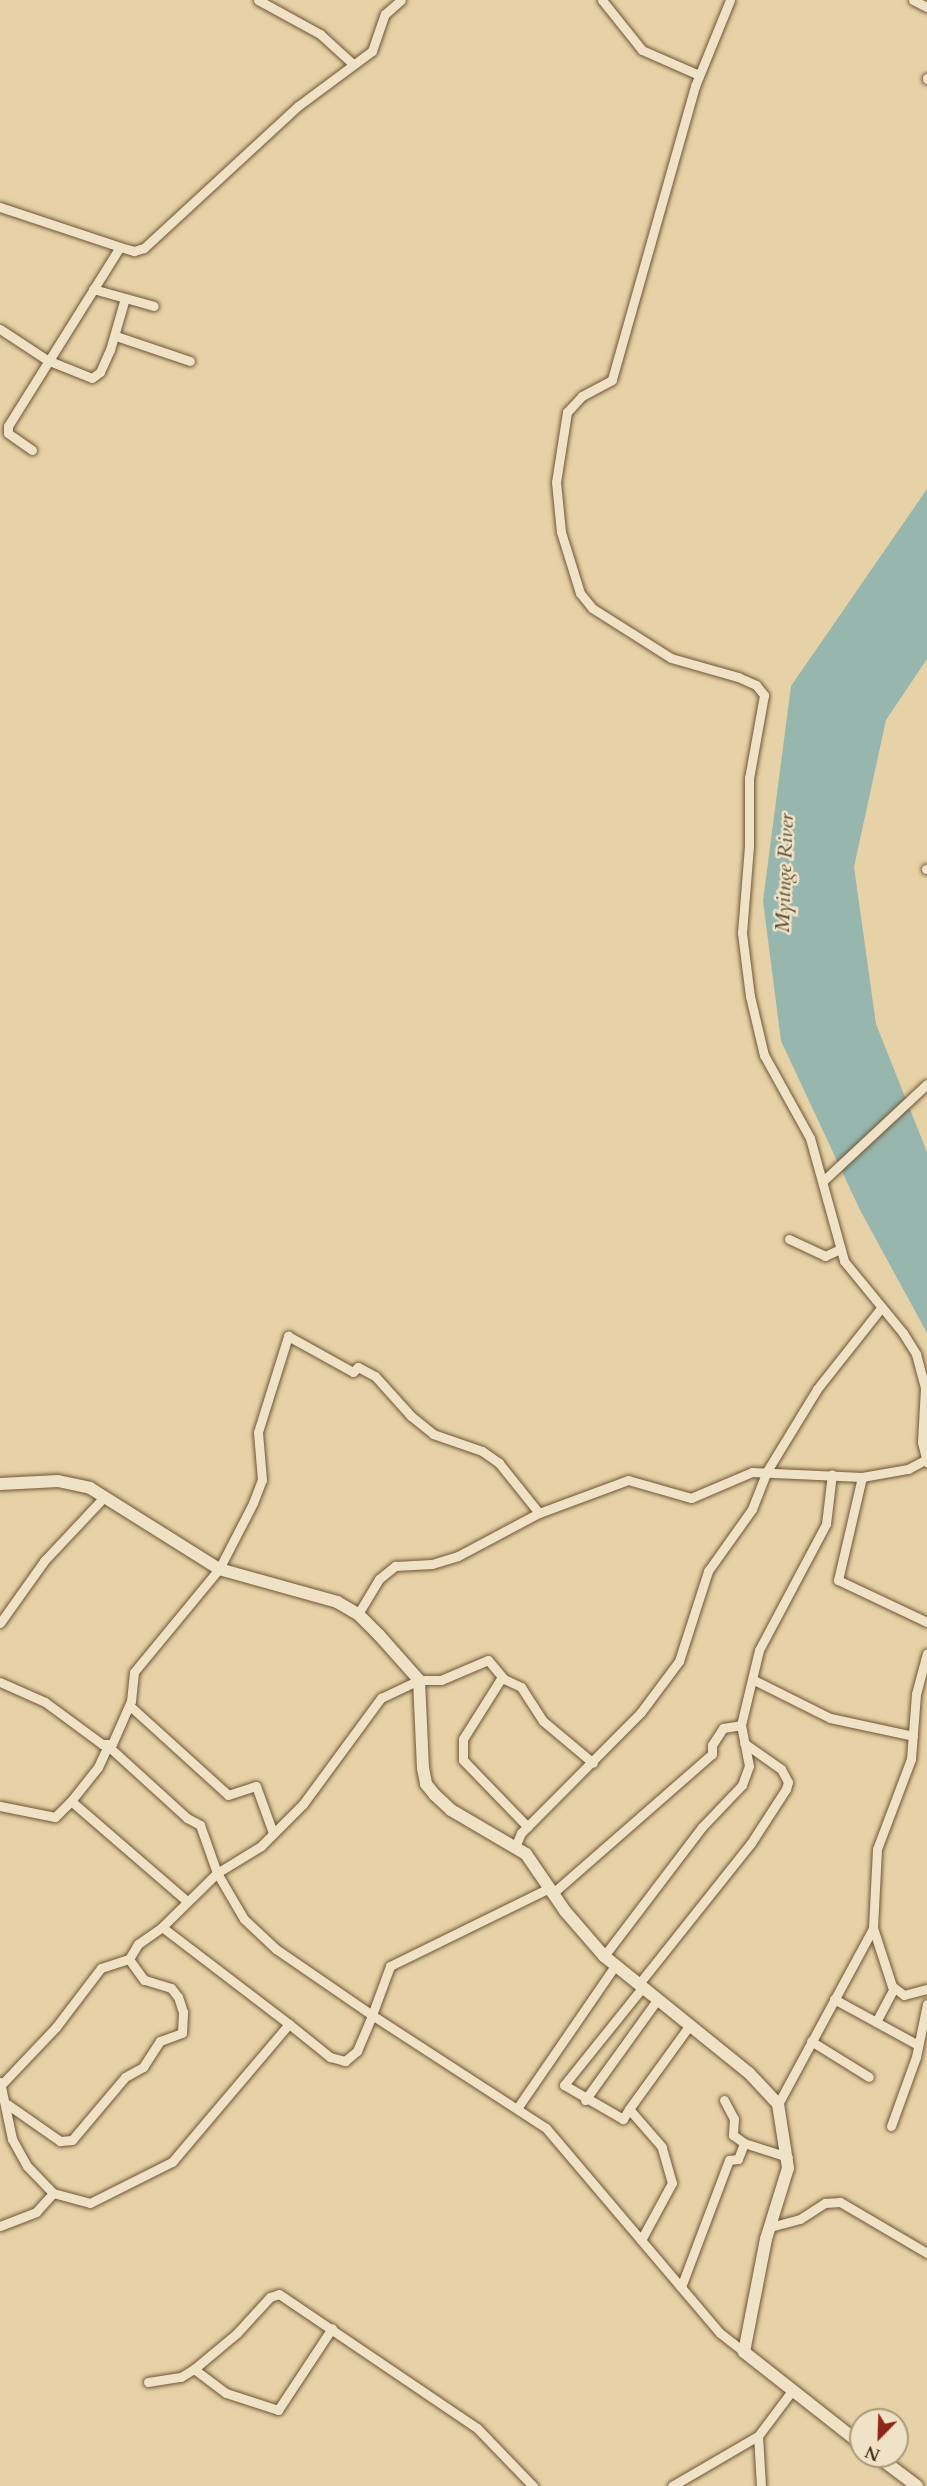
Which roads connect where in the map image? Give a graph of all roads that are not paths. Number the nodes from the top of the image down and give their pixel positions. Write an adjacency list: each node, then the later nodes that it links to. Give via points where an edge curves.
1 (258, 0): 7 (street, via 320,34)
2 (401, 0): 7 (street, via 385,14 372,51)
3 (602, 0): 8 (street, via 642,50)
4 (730, 0): 8 (street)
5 (913, 0): 6 (street)
6 (927, 7)
7 (353, 64): 11 (street, via 298,106 144,248 134,251)
8 (699, 75): 21 (street, via 612,380 582,396 567,412 557,495 561,532 576,581 592,608 671,658 738,677 756,685 764,695 749,778 749,846 742,933 745,963 760,1044 810,1138)
9 (4, 208): 10 (street); 11 (street)
10 (0, 218)
11 (120, 247): 12 (street)
12 (93, 289): 13 (street); 17 (street)
13 (124, 298): 14 (street); 16 (street)
14 (154, 306)
15 (0, 328): 17 (street)
16 (116, 336): 17 (street, via 100,372 92,378); 18 (street)
17 (47, 360): 19 (street, via 7,430)
18 (190, 361)
19 (32, 450)
20 (925, 1085): 21 (street)
21 (823, 1181): 23 (street)
22 (789, 1239): 23 (street, via 825,1256)
23 (840, 1249): 24 (street, via 852,1275)
24 (881, 1308): 25 (street, via 903,1333 920,1368 925,1388); 26 (street, via 817,1389)
25 (926, 1460): 28 (street, via 908,1469)
26 (766, 1471): 27 (street); 31 (street, via 753,1472 691,1498 628,1480); 46 (street, via 752,1509 708,1570 679,1661 640,1712)
27 (832, 1474): 28 (street); 39 (street, via 826,1524 759,1650)
28 (862, 1477): 34 (street, via 838,1580)
29 (0, 1484): 30 (street, via 58,1481 90,1488)
30 (105, 1497): 32 (street); 35 (street, via 44,1561)
31 (539, 1513): 32 (street, via 499,1463 482,1451 433,1434 375,1376 358,1367 353,1372 288,1336 258,1432 262,1480); 33 (street, via 458,1556 432,1564 395,1566 380,1579)
32 (219, 1569): 33 (street, via 337,1602); 41 (street, via 134,1672)
33 (358, 1614): 38 (street)
34 (927, 1622)
35 (0, 1623)
36 (927, 1653): 43 (street, via 916,1694)
37 (502, 1677): 38 (street, via 488,1660 441,1680); 46 (street, via 517,1683 543,1721); 49 (street, via 463,1739 463,1760)
38 (419, 1680): 50 (street, via 374,1705 312,1794); 51 (street, via 426,1784 451,1809)
39 (753, 1680): 42 (street); 43 (street, via 830,1718)
40 (0, 1682): 45 (street, via 45,1702)
41 (130, 1706): 45 (street); 50 (street, via 228,1795 256,1786)
42 (741, 1725): 44 (street); 53 (street, via 723,1728 712,1745 712,1754)
43 (913, 1736): 56 (street, via 907,1774 877,1849)
44 (744, 1743): 57 (street, via 749,1766 735,1795 702,1827); 60 (street, via 781,1769 788,1785 751,1843)
45 (108, 1746): 47 (street, via 98,1767); 52 (street, via 187,1818 200,1825)
46 (593, 1762): 49 (street)
47 (71, 1801): 48 (street, via 55,1817); 54 (street)
48 (0, 1806)
49 (528, 1827): 51 (street)
50 (273, 1833): 52 (street, via 261,1846)
51 (515, 1847): 53 (street, via 526,1854)
52 (217, 1873): 54 (street); 66 (street, via 244,1919 276,1949)
53 (551, 1890): 57 (street); 66 (street, via 390,1966)
54 (187, 1901): 55 (street)
55 (162, 1927): 58 (street, via 138,1944); 68 (street)
56 (873, 1928): 61 (street); 63 (street)
57 (604, 1956): 59 (street)
58 (129, 1959): 74 (street, via 101,1968 56,2027); 77 (street, via 144,1980 171,1988 178,1996 183,2012 182,2033 160,2041 142,2067 125,2077 72,2140 60,2141)
59 (615, 1966): 60 (street); 79 (street)
60 (640, 1987): 64 (street); 75 (street, via 564,2085)
61 (894, 1988): 62 (street, via 904,1995); 67 (street)
62 (927, 1989)
63 (834, 1999): 67 (street); 71 (street)
64 (657, 2000): 69 (street); 75 (street)
65 (927, 2004): 70 (street)
66 (372, 2015): 68 (street, via 357,2051 345,2061 330,2057); 79 (street)
67 (876, 2022): 72 (street)
68 (289, 2024): 84 (street, via 172,2162 90,2203)
69 (689, 2026): 78 (street, via 749,2073); 80 (street)
70 (924, 2034): 72 (street)
71 (811, 2041): 73 (street); 78 (street)
72 (918, 2045): 81 (street)
73 (869, 2077)
74 (1, 2083): 77 (street)
75 (585, 2100): 80 (street, via 623,2119)
76 (723, 2100): 82 (street, via 734,2118 733,2135)
77 (7, 2104): 84 (street, via 12,2139 27,2166)
78 (778, 2104): 83 (street)
79 (518, 2107): 87 (street, via 546,2128)
80 (629, 2109): 87 (street, via 662,2147 672,2183)
81 (891, 2126)
82 (744, 2143): 83 (street); 89 (street, via 738,2158 729,2160)
83 (788, 2157): 86 (street, via 785,2187)
84 (53, 2193): 85 (street, via 36,2212)
85 (0, 2226)
86 (770, 2228): 88 (street, via 800,2220 825,2203 840,2202); 91 (street)
87 (641, 2240): 89 (street)
88 (927, 2253)
89 (681, 2287): 91 (street, via 720,2333)
90 (332, 2328): 92 (street, via 275,2294); 92 (street, via 278,2410 226,2393); 98 (street, via 482,2433)
91 (744, 2352): 94 (street)
92 (194, 2369): 93 (street, via 175,2378)
93 (148, 2382)
94 (791, 2392): 95 (street); 96 (street)
95 (758, 2436): 99 (street); 100 (street)
96 (849, 2436)
97 (893, 2468): 101 (street)
98 (533, 2486)
99 (672, 2486)
100 (761, 2486)
101 (917, 2486)

